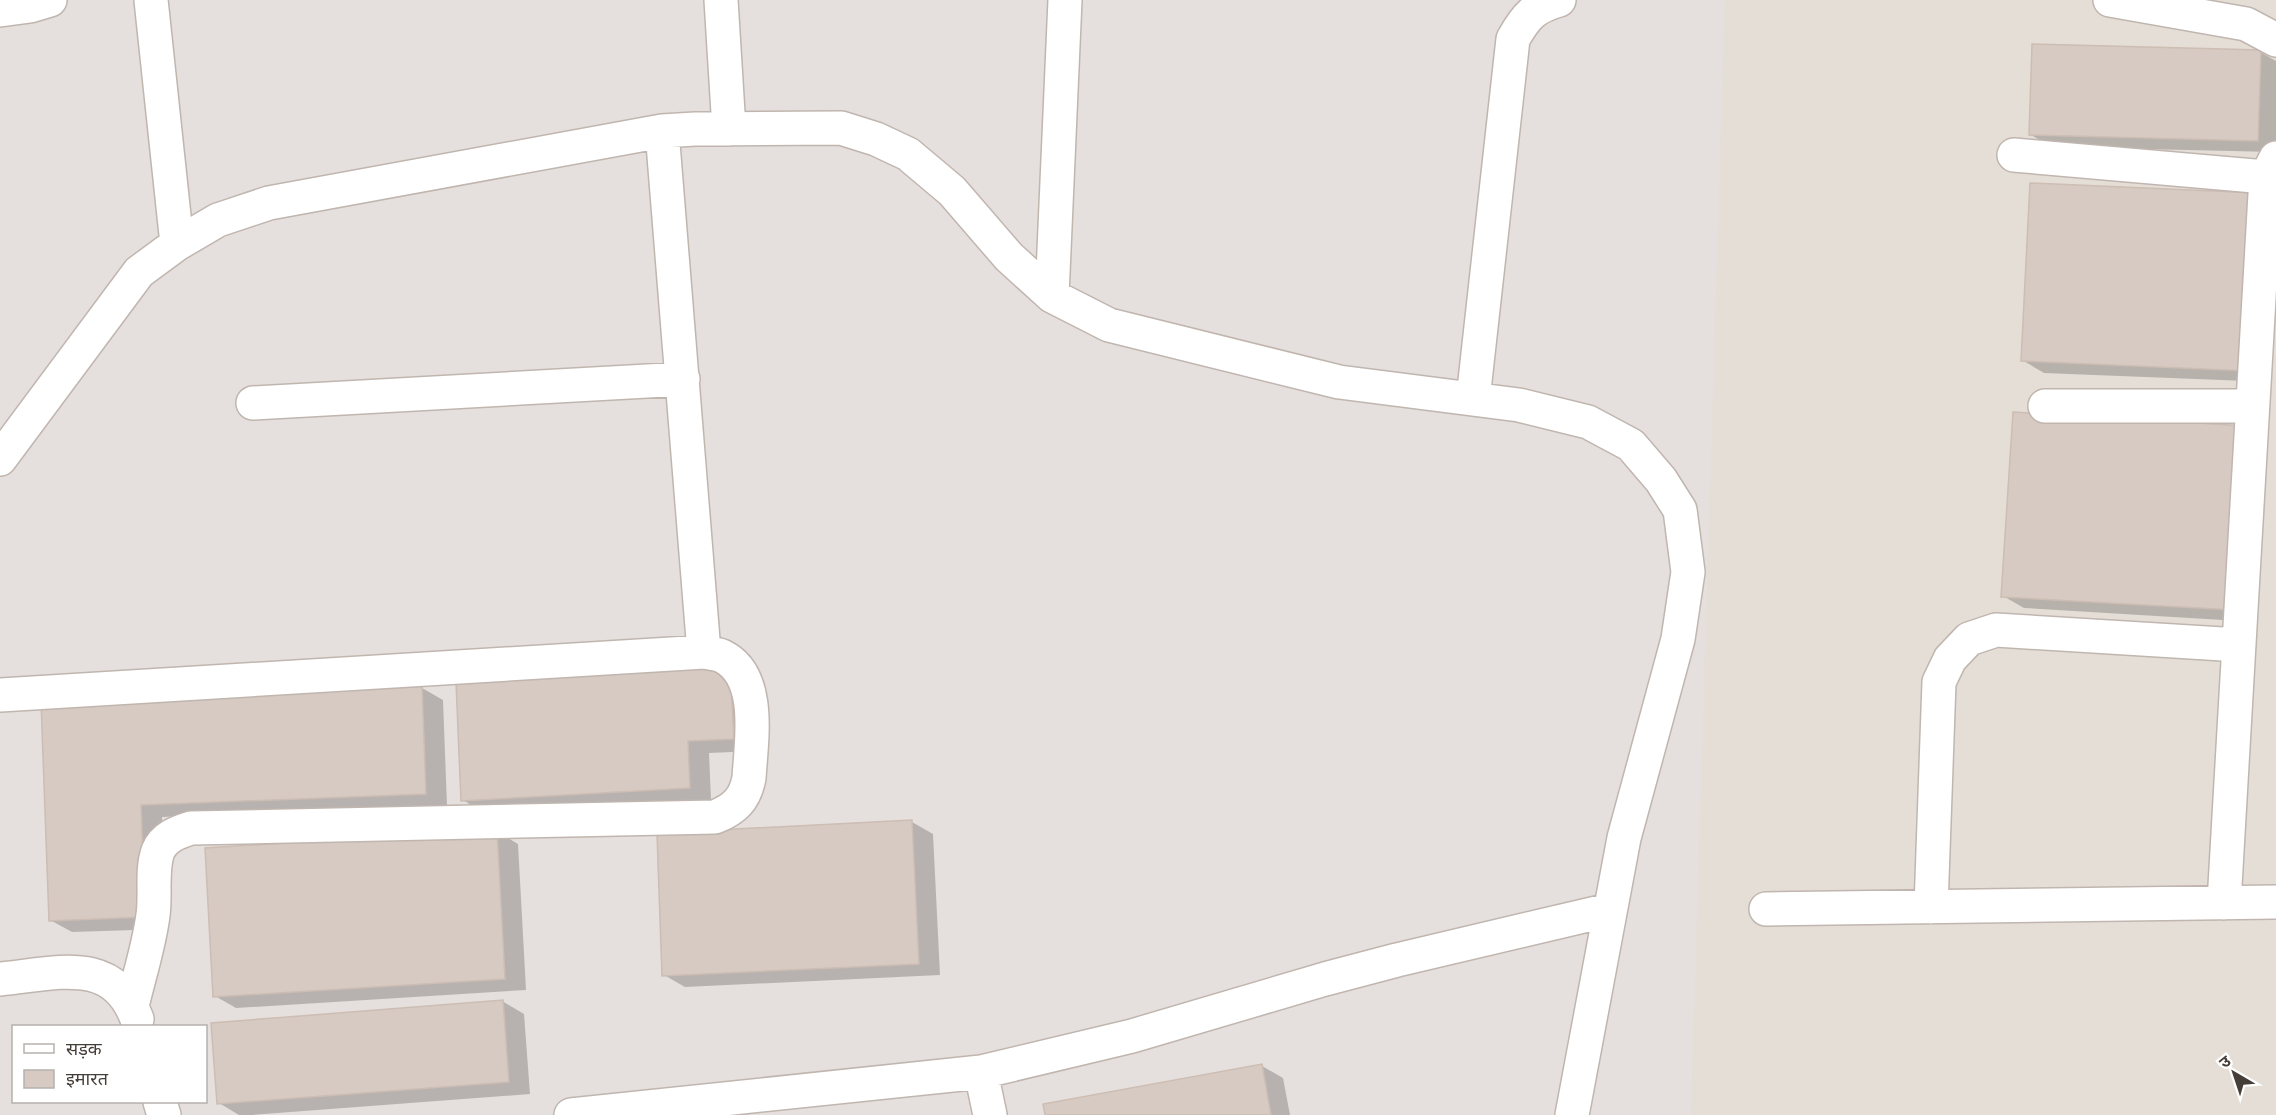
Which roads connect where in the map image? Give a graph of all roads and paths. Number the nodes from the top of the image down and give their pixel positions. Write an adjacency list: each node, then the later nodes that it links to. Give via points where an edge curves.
1 (151, 0): 11 (street)
2 (721, 0): 7 (street)
3 (1065, 0): 12 (street)
4 (1559, 0): 14 (street, via 1543,5 1524,19 1513,39)
5 (2110, 0): 6 (street, via 2246,24)
6 (2276, 40)
7 (729, 129): 8 (street); 12 (street, via 841,128 908,154 952,191 1009,257)
8 (662, 132): 11 (street, via 269,203 218,220); 13 (street)
9 (2014, 155): 10 (street)
10 (2271, 167): 17 (street)
11 (177, 244): 18 (street, via 140,272)
12 (1052, 296): 14 (street, via 1110,325 1223,354 1339,382)
13 (683, 379): 15 (street); 20 (street)
14 (1473, 399): 26 (street, via 1519,405 1597,426 1632,445 1680,510 1688,572 1677,639)
15 (253, 404)
16 (2045, 406): 17 (street)
17 (2252, 406): 19 (street)
18 (0, 459)
19 (2239, 645): 23 (street); 24 (street, via 1996,630 1969,639 1950,659 1939,682)
20 (704, 652): 21 (street); 28 (street, via 720,655 738,670 752,705 747,790 729,812 716,817 184,830 166,839 159,850 153,916)
21 (0, 694)
22 (2276, 902): 23 (street)
23 (2224, 903): 24 (street)
24 (1931, 907): 25 (street)
25 (1766, 909)
26 (1609, 910): 29 (street, via 1397,960 1132,1036); 32 (street)
27 (0, 979): 28 (street, via 96,974 122,990)
28 (136, 1016)
29 (981, 1072): 30 (street); 31 (street)
30 (571, 1115)
31 (990, 1115)
32 (1572, 1115)

